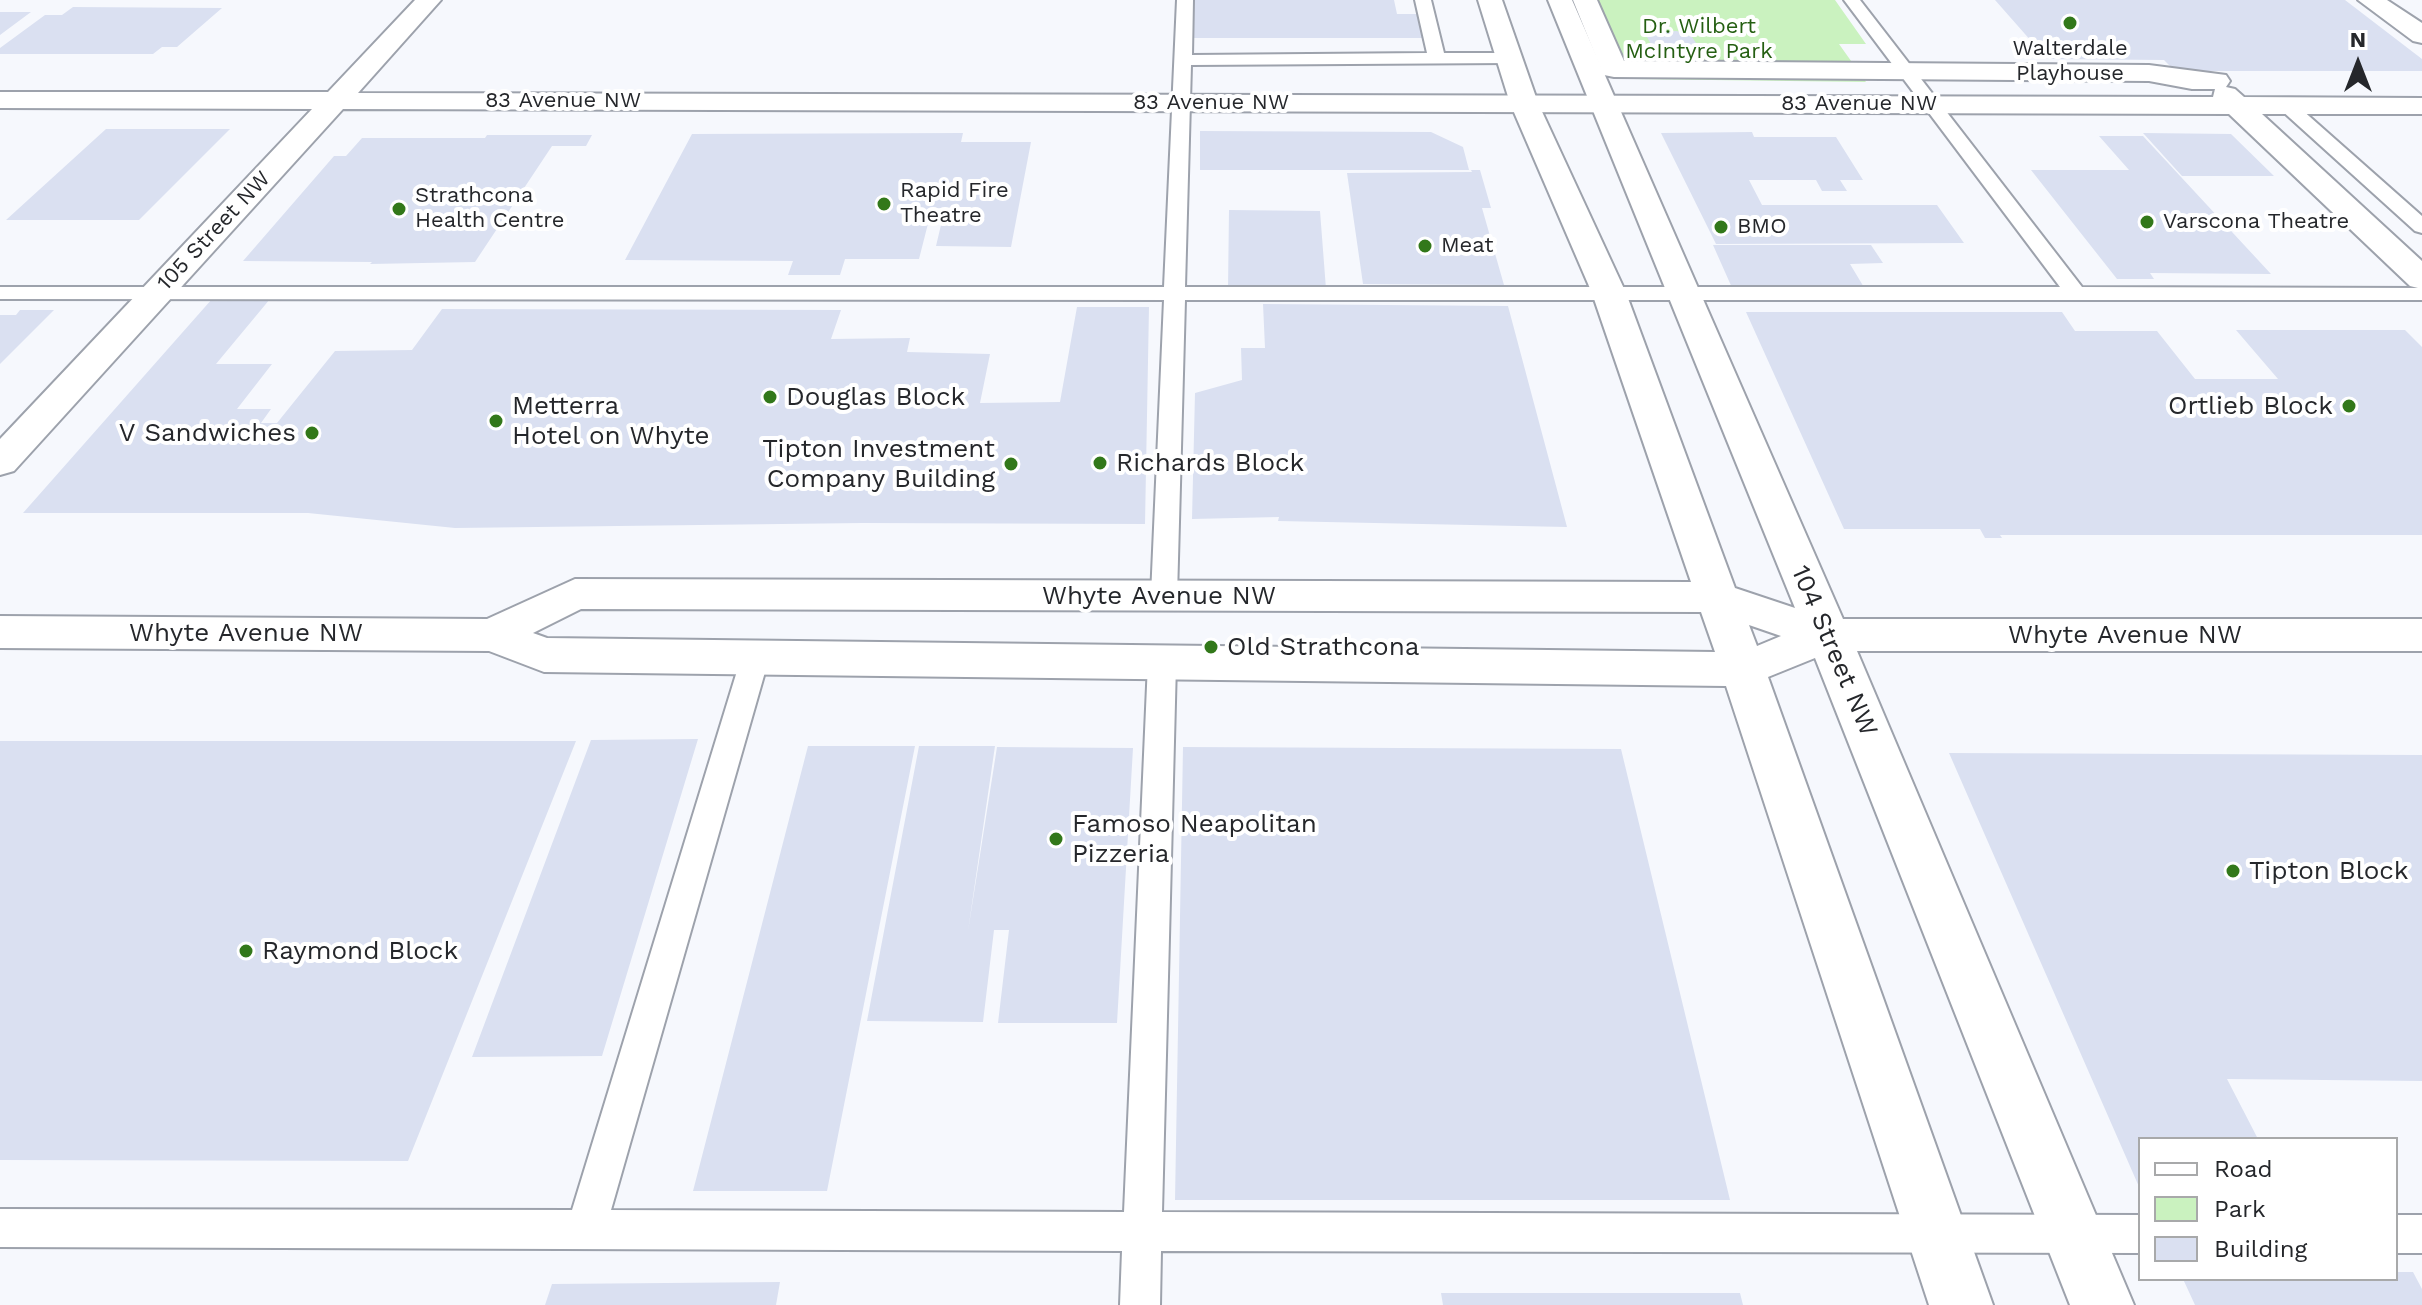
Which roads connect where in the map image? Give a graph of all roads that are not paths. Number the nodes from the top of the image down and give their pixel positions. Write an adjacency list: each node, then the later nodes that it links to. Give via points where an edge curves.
1 (429, 0): 17 (street, 105 Street NW)
2 (1185, 0): 12 (lane)
3 (1423, 0): 11 (lane)
4 (1490, 0): 10 (street)
5 (1560, 0): 20 (street, 104 Street NW)
6 (1585, 0): 13 (street, via 1614,69)
7 (1852, 0): 13 (lane)
8 (2370, 0): 9 (street)
9 (2422, 35)
10 (1510, 58): 11 (lane); 19 (street)
11 (1437, 59): 12 (lane)
12 (1183, 60): 18 (lane)
13 (1908, 71): 14 (street, via 2149,73); 21 (lane)
14 (2210, 81): 15 (street); 22 (street)
15 (2422, 81)
16 (0, 100): 17 (street, 83 Avenue NW)
17 (336, 100): 18 (street, 83 Avenue NW); 30 (street, 105 Street NW)
18 (1182, 103): 19 (street, 83 Avenue NW); 27 (lane)
19 (1524, 103): 20 (street, 83 Avenue NW); 31 (street)
20 (1603, 104): 21 (street, 83 Avenue NW); 28 (street, 104 Street NW)
21 (1933, 105): 22 (street, 83 Avenue NW); 32 (lane)
22 (2236, 105): 23 (street, 83 Avenue NW); 26 (street)
23 (2286, 105): 24 (street, 83 Avenue NW); 25 (lane)
24 (2422, 106)
25 (2422, 227)
26 (2422, 279)
27 (1175, 292): 30 (lane); 31 (lane); 35 (lane)
28 (1683, 292): 31 (lane); 32 (lane); 39 (street, 104 Street NW)
29 (0, 293): 30 (lane)
30 (156, 293): 34 (street, 105 Street NW)
31 (1609, 293): 36 (street)
32 (2076, 294): 33 (lane)
33 (2422, 294)
34 (0, 462)
35 (1164, 596): 36 (street, Whyte Avenue NW); 38 (street, Whyte Avenue NW, via 575,594)
36 (1715, 597): 39 (street, Whyte Avenue NW); 43 (street)
37 (0, 632): 38 (street, Whyte Avenue NW)
38 (492, 635): 41 (street, Whyte Avenue NW, via 544,655)
39 (1828, 635): 40 (street, Whyte Avenue NW); 43 (street, Whyte Avenue NW); 47 (street, 104 Street NW)
40 (2422, 635)
41 (755, 658): 42 (street, Whyte Avenue NW); 45 (lane)
42 (1162, 663): 43 (street, Whyte Avenue NW); 46 (lane)
43 (1743, 669): 51 (street)
44 (0, 1228): 45 (lane)
45 (586, 1229): 46 (lane)
46 (1142, 1231): 51 (lane); 52 (lane)
47 (2073, 1234): 48 (lane); 51 (lane); 54 (street, 104 Street NW)
48 (2138, 1234)
49 (2398, 1234): 50 (lane)
50 (2422, 1234)
51 (1937, 1236): 53 (street)
52 (1140, 1305)
53 (1961, 1305)
54 (2102, 1305)

